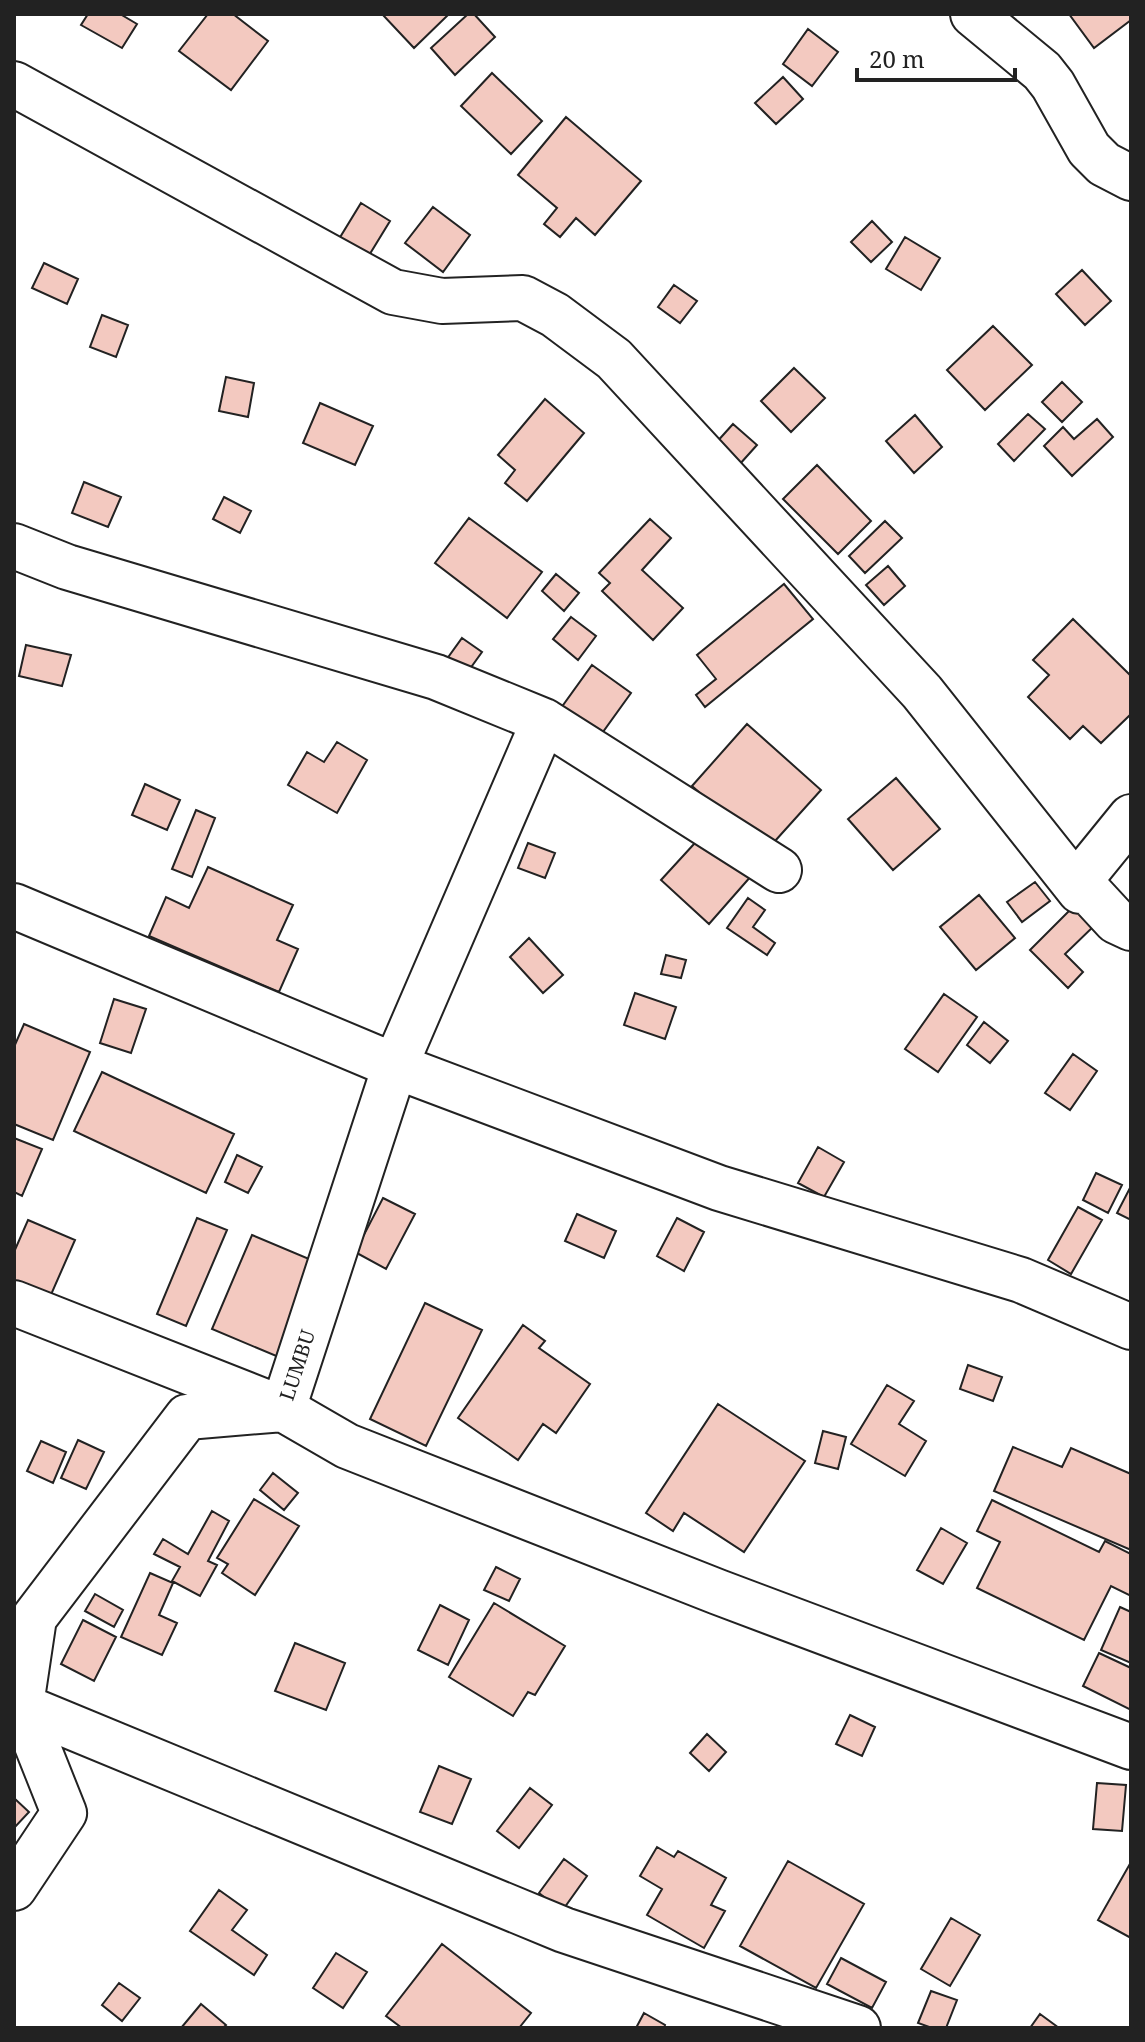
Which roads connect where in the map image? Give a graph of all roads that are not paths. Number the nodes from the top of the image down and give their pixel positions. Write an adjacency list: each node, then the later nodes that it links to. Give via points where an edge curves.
1 (973, 14): 3 (street, via 1042,71 1089,149 1104,164)
2 (14, 84): 8 (street, via 393,292 442,301 523,298 614,359 922,692 1080,891)
3 (1129, 165)
4 (14, 546): 5 (street, via 67,567 436,677)
5 (544, 721): 7 (street); 11 (street, LUMBU)
6 (1131, 817): 8 (street)
7 (779, 870)
8 (1079, 881): 10 (street, via 1116,921)
9 (14, 906): 11 (street)
10 (1131, 928)
11 (395, 1066): 13 (street, via 729,1192 1021,1280); 14 (street, LUMBU)
12 (14, 1303): 14 (street)
13 (1131, 1327)
14 (283, 1409): 15 (street, LUMBU, via 187,1417 34,1618); 16 (street, via 362,1452)
15 (18, 1704): 17 (street, via 64,1813); 18 (street, via 564,1930)
16 (1131, 1747)
17 (14, 1888)
18 (858, 2028)

